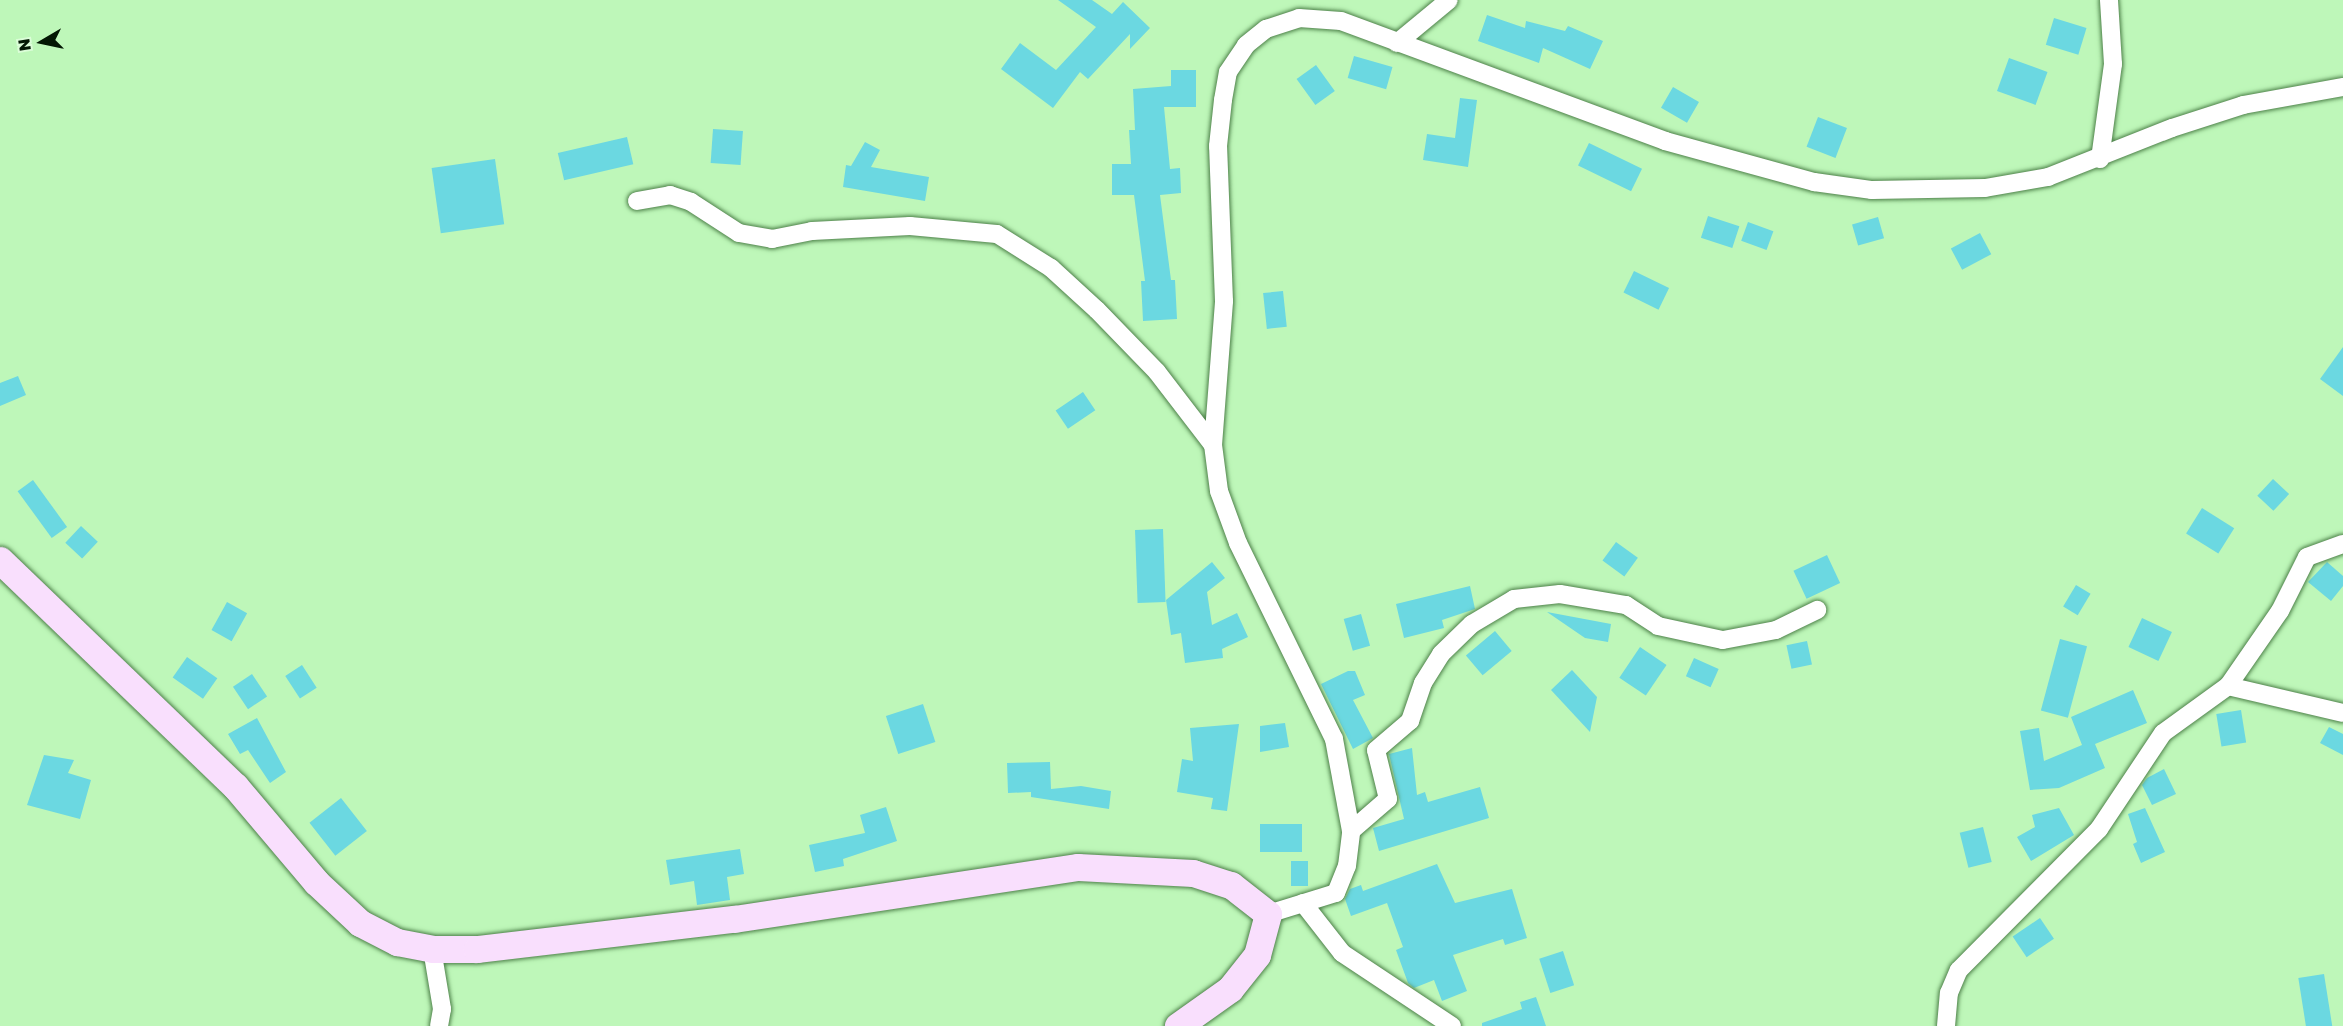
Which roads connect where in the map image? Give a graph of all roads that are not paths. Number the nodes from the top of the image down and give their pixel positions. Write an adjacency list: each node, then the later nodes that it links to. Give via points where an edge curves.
1 (1449, 0): 3 (street)
2 (2109, 0): 5 (street, via 2113,64)
3 (1397, 43): 5 (street, via 1665,141 1814,182 1872,190 1986,188 2048,177); 7 (street, via 1341,21 1299,18 1266,29 1246,45 1228,72 1218,146 1224,301)
4 (2343, 87): 5 (street, via 2244,105 2172,128)
5 (2100, 159)
6 (637, 201): 7 (street, via 670,195 691,202 739,233 772,239 812,231 910,226 997,234 1051,268 1097,310 1157,372)
7 (1213, 445): 13 (street, via 1220,491 1238,543 1334,740)
8 (2343, 544): 11 (street, via 2307,557 2280,611)
9 (0, 560): 16 (main road, via 235,786 316,882 360,923 397,942)
10 (1817, 610): 13 (street, via 1776,630 1723,640 1658,626 1626,604 1560,594 1514,599 1472,624 1441,654 1423,683 1410,721 1376,750 1388,799)
11 (2228, 686): 12 (street); 20 (street, via 2163,734 2099,829 1959,970 1949,993)
12 (2343, 713)
13 (1351, 831): 14 (street, via 1347,866 1336,893)
14 (1303, 903): 15 (street); 19 (street, via 1342,953)
15 (1268, 914): 16 (main road, via 1231,885 1193,873 1078,867 734,919 477,949); 18 (main road, via 1257,955 1236,981)
16 (432, 949): 17 (street, via 442,1009)
17 (439, 1026)
18 (1178, 1026)
19 (1452, 1026)
20 (1946, 1026)

